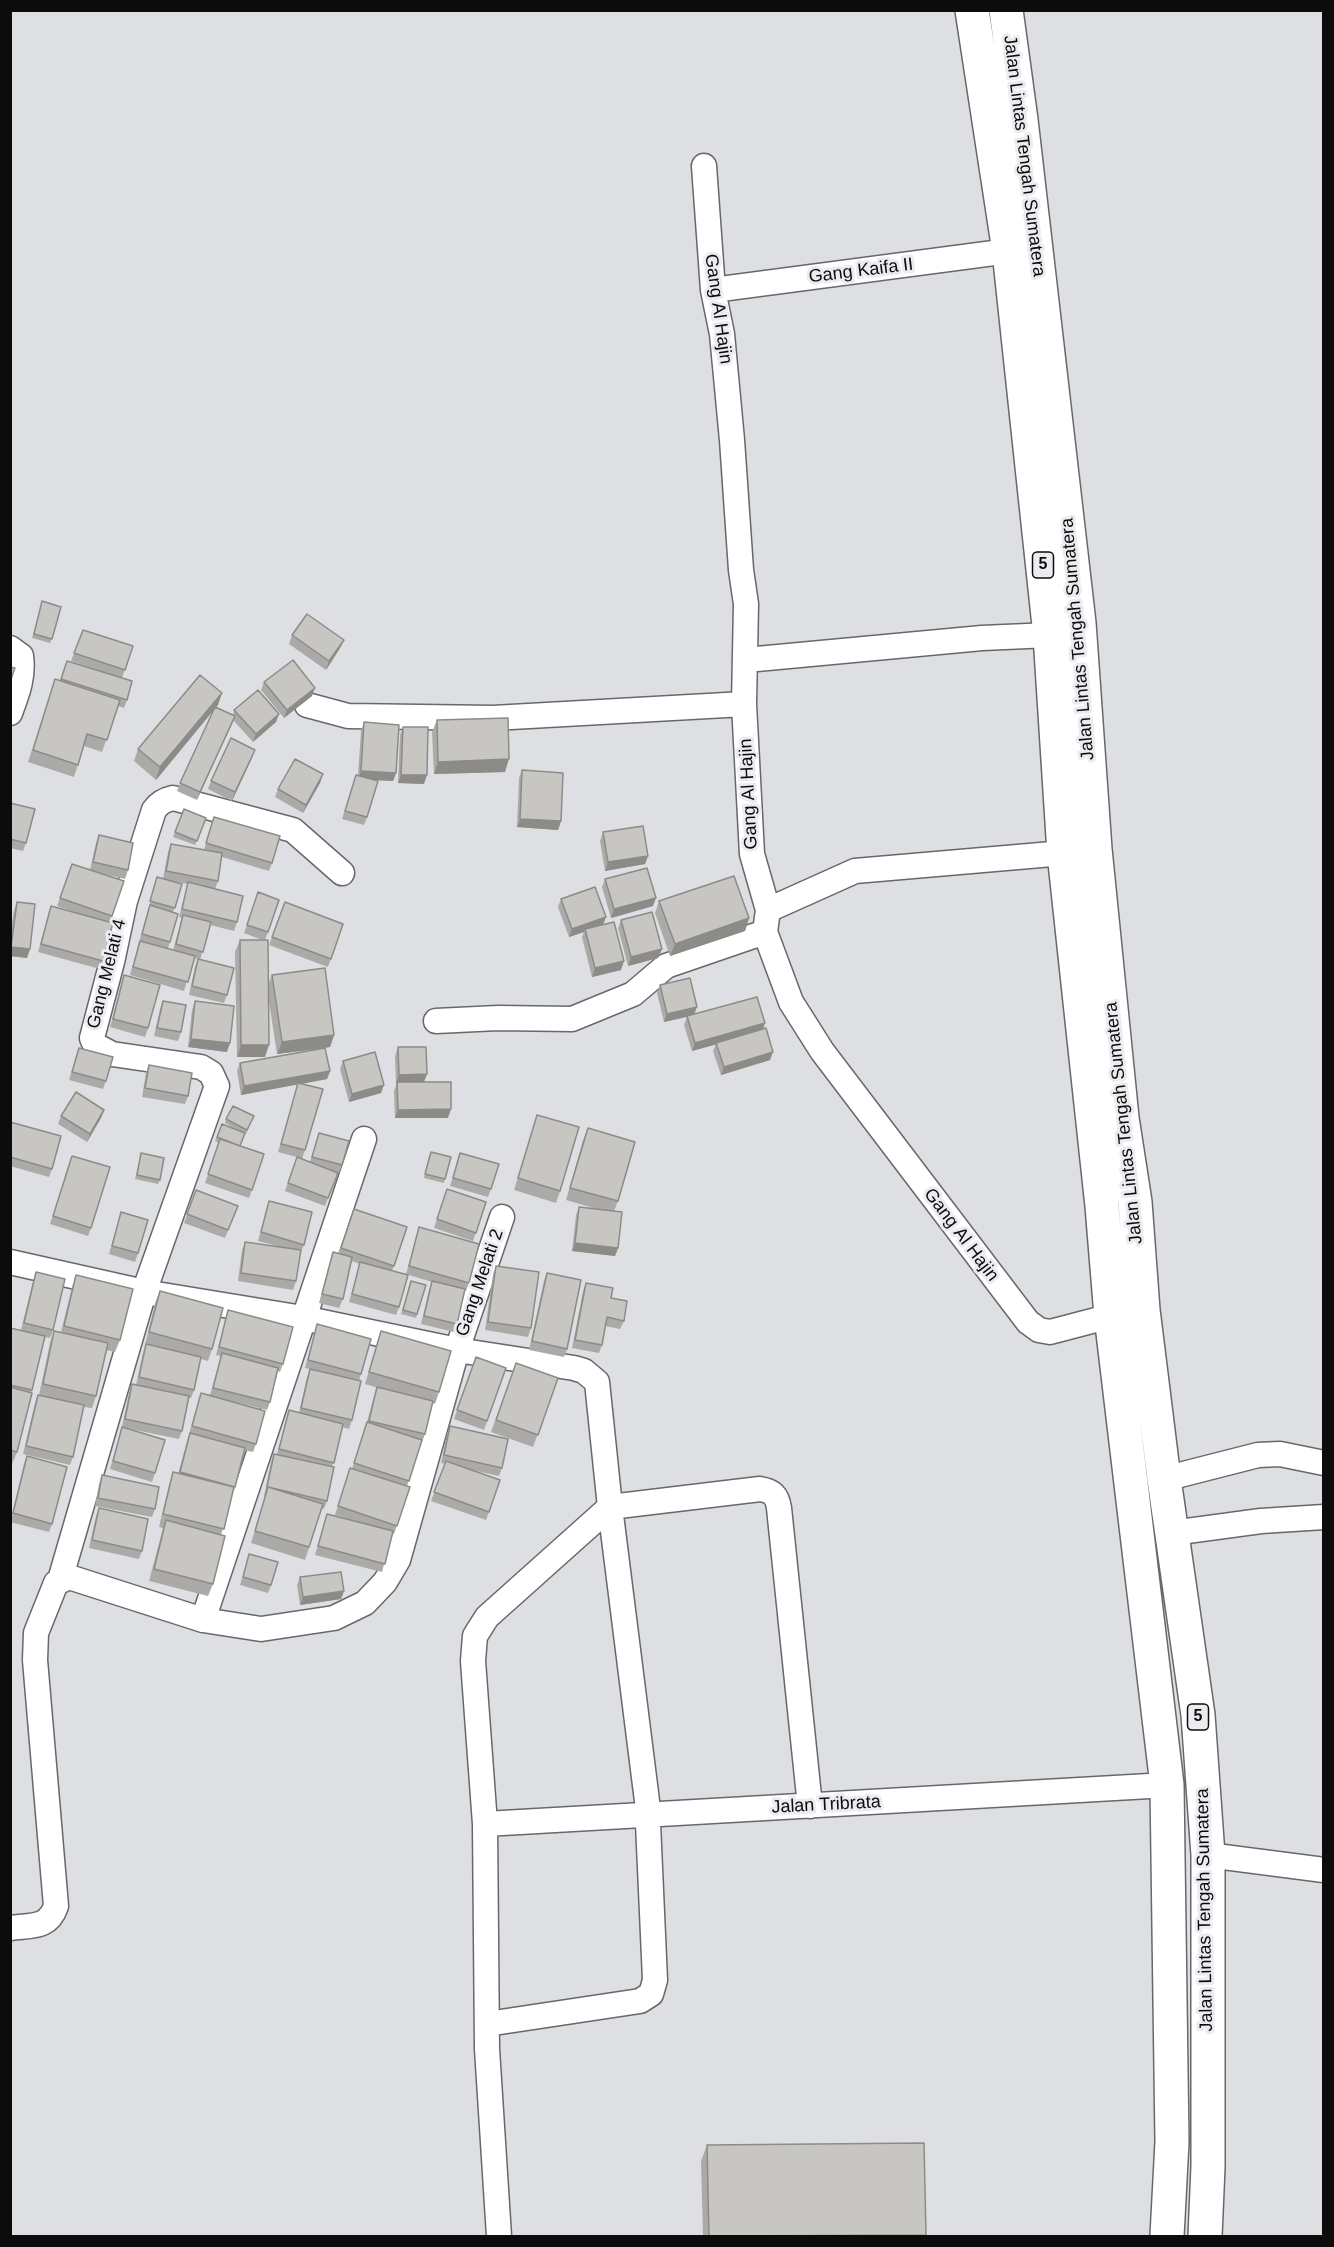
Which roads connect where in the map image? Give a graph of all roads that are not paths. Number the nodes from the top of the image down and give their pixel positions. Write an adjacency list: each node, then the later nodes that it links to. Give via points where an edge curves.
1 (972, 10): 4 (highway, Jalan Lintas Tengah Sumatera / 5)
2 (1006, 10): 16 (highway, Jalan Lintas Tengah Sumatera / 5, via 1079,623 1095,849)
3 (704, 166): 5 (street, Gang Al Hajin)
4 (1009, 251): 5 (street, Gang Kaifa II); 6 (highway, Jalan Lintas Tengah Sumatera / 5)
5 (713, 290): 8 (street, Gang Al Hajin, via 722,334 732,440 746,604)
6 (1050, 635): 8 (street); 12 (highway, Jalan Lintas Tengah Sumatera / 5)
7 (10, 648): 11 (street, via 21,656 22,665)
8 (746, 660): 9 (street, Gang Al Hajin)
9 (744, 704): 10 (street, via 493,718 348,716); 14 (street, Gang Al Hajin, via 752,854)
10 (307, 705)
11 (10, 713)
12 (1064, 853): 14 (street, via 855,872); 16 (highway, Jalan Lintas Tengah Sumatera / 5)
13 (342, 873): 20 (street, Gang Melati 4, via 293,830 173,798 159,804 151,817 125,901 92,1038 95,1045 112,1054 201,1067 211,1073 217,1086)
14 (766, 921): 15 (street, via 666,966 633,994 572,1019); 21 (street, Gang Al Hajin, via 791,1002 822,1051 1028,1322 1050,1332)
15 (436, 1021)
16 (1107, 1120): 21 (highway, Jalan Lintas Tengah Sumatera / 5, via 1102,1206); 25 (highway, Jalan Lintas Tengah Sumatera / 5, via 1135,1202 1143,1310)
17 (364, 1139): 22 (street)
18 (502, 1217): 23 (street, Gang Melati 2)
19 (12, 1267): 20 (street)
20 (144, 1292): 22 (street); 29 (street)
21 (1111, 1316): 31 (highway, Jalan Lintas Tengah Sumatera / 5)
22 (303, 1318): 23 (street); 30 (street)
23 (457, 1350): 26 (street, via 555,1364 584,1371 597,1382); 30 (street, Gang Melati 2, via 406,1535 385,1582 365,1603 334,1618 261,1629)
24 (1323, 1463): 25 (street, via 1280,1454 1257,1455)
25 (1164, 1479): 28 (highway, Jalan Lintas Tengah Sumatera / 5)
26 (609, 1496): 32 (street, via 760,1490 775,1495 793,1628); 33 (street); 34 (street, via 487,1617 474,1636)
27 (1323, 1517): 28 (street)
28 (1172, 1533): 35 (highway, Jalan Lintas Tengah Sumatera / 5, via 1198,1715)
29 (58, 1581): 30 (street, Gang Melati 2, via 69,1577); 37 (street, via 36,1633 35,1660 56,1906 45,1924)
30 (203, 1620)
31 (1167, 1785): 32 (street, Jalan Tribrata); 40 (highway, Jalan Lintas Tengah Sumatera / 5, via 1172,2142)
32 (810, 1806): 33 (street, Jalan Tribrata)
33 (647, 1816): 34 (street, Jalan Tribrata); 38 (street, via 655,1980 651,1994 640,2001)
34 (485, 1824): 38 (street)
35 (1208, 1855): 36 (street); 41 (highway, Jalan Lintas Tengah Sumatera / 5)
36 (1323, 1870)
37 (10, 1928)
38 (487, 2024): 39 (street)
39 (499, 2236)
40 (1167, 2236)
41 (1205, 2236)

